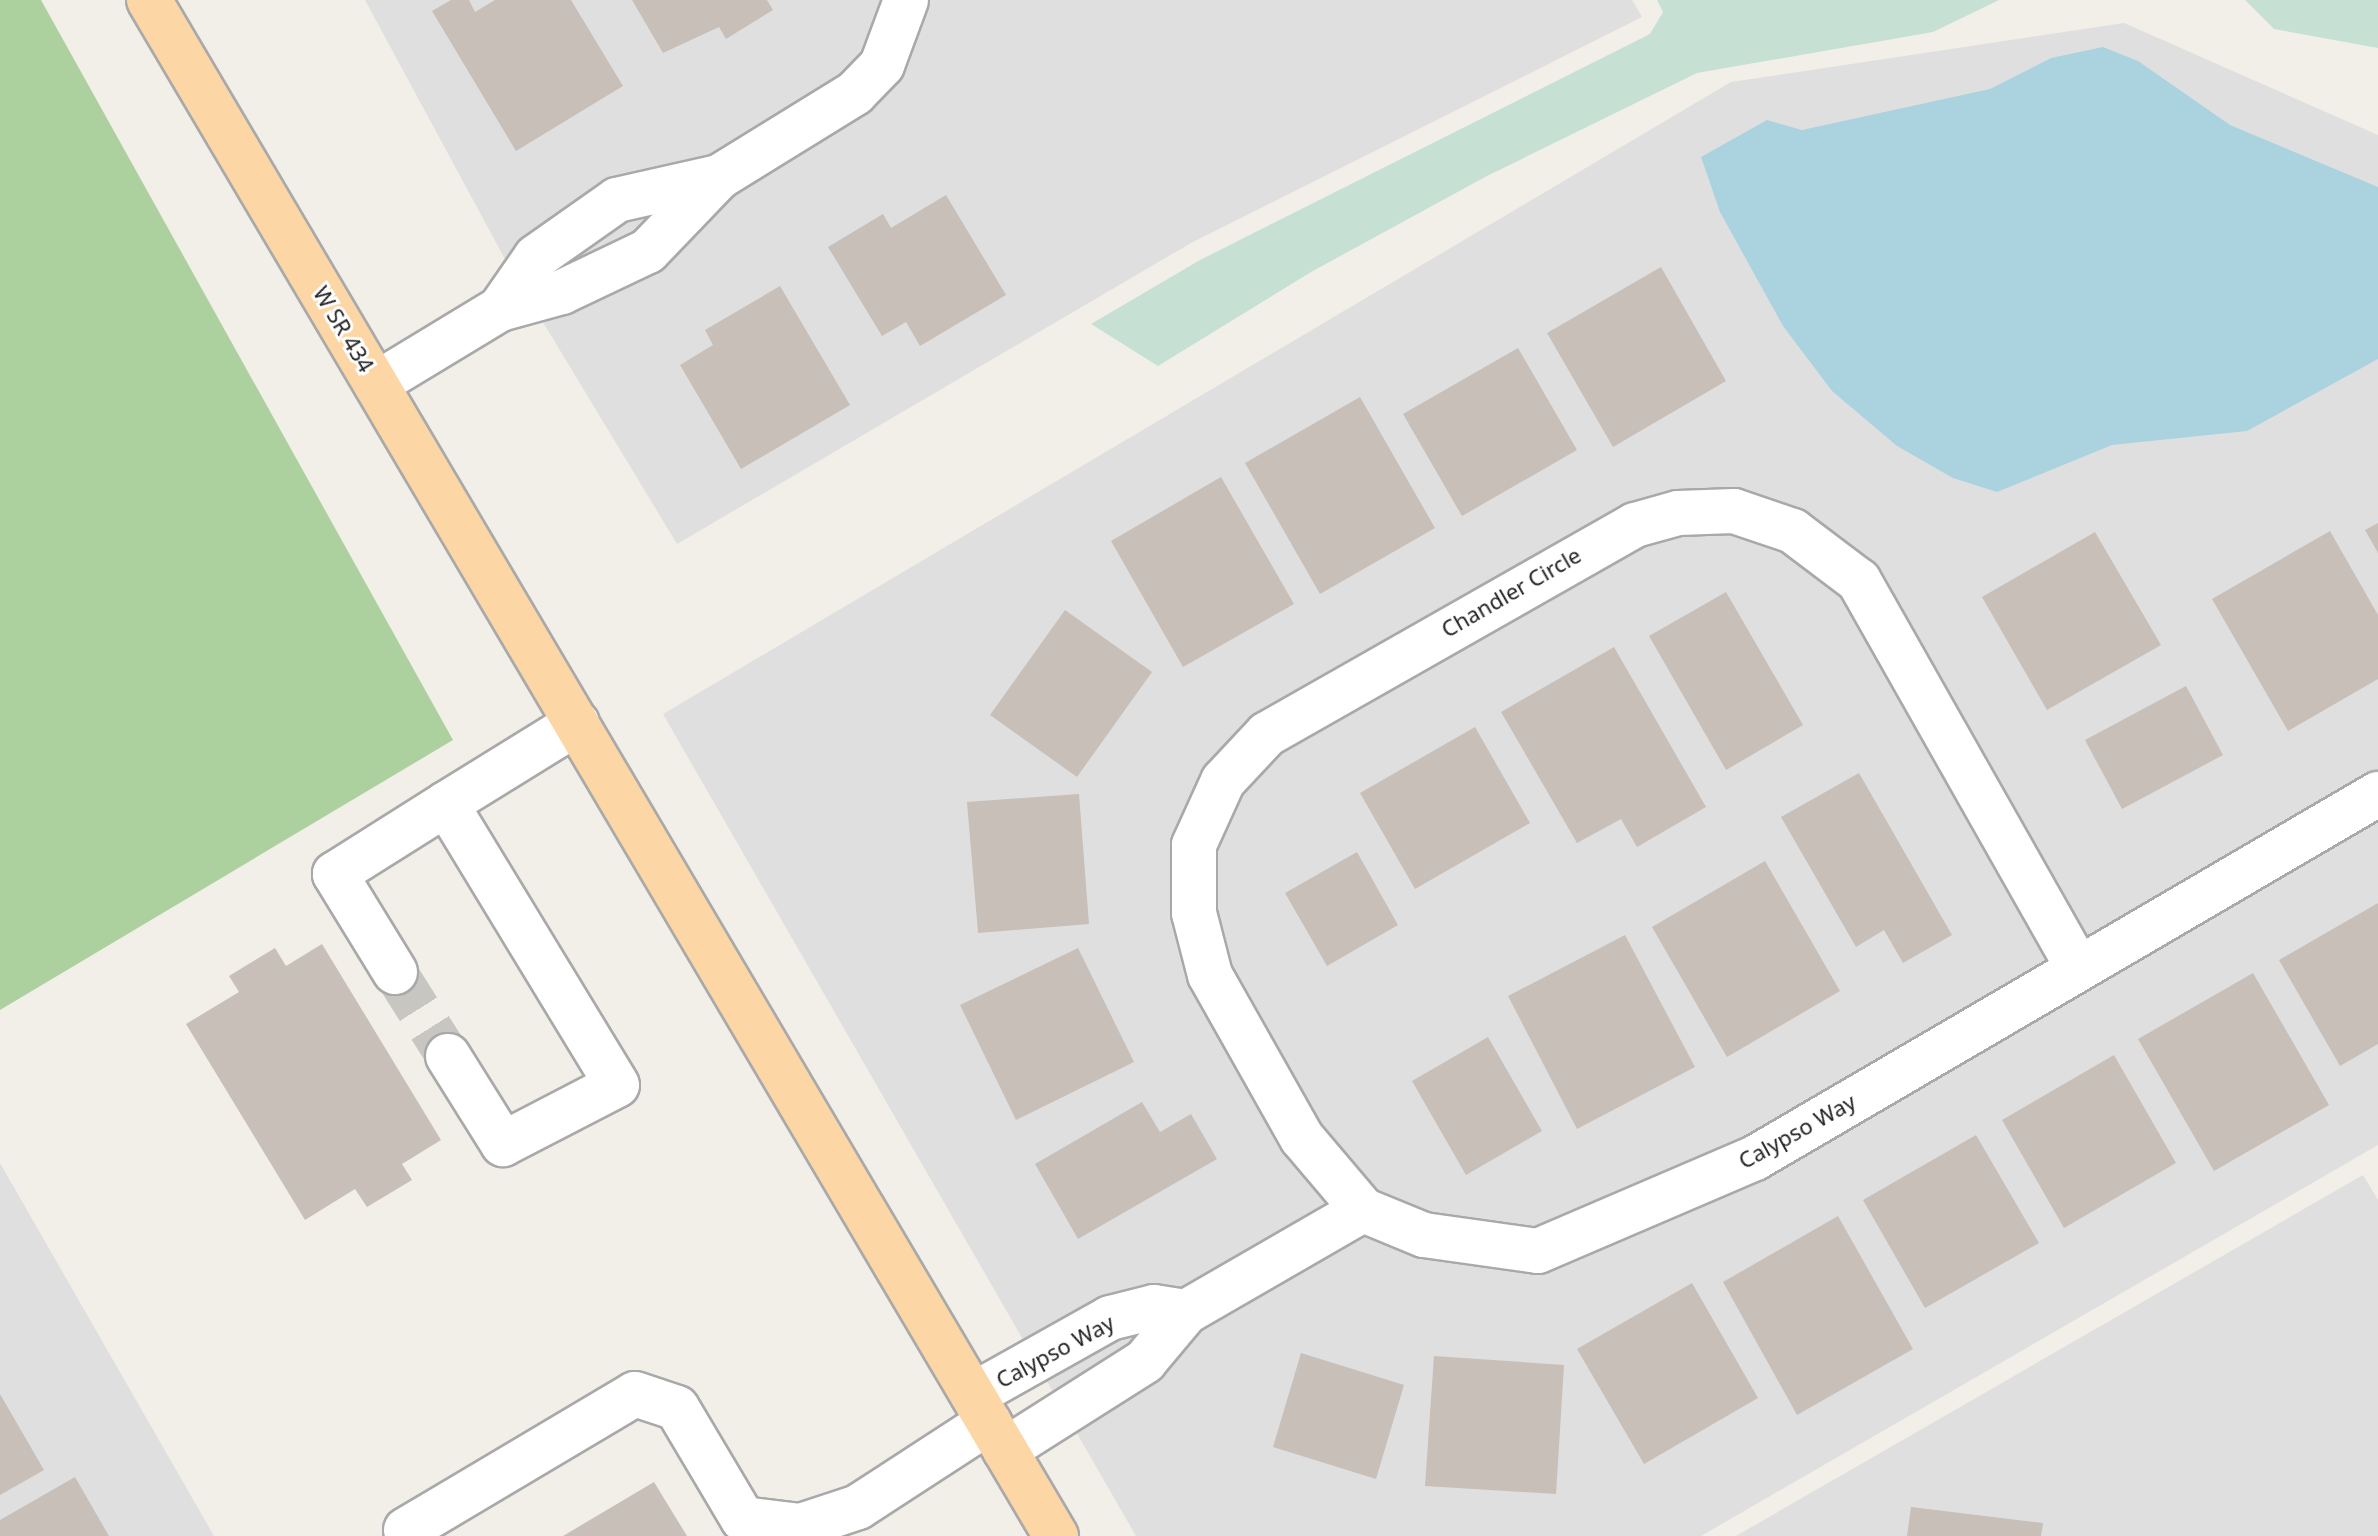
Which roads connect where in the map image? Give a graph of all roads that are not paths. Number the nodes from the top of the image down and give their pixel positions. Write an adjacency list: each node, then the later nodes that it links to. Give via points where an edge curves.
1 (149, 0): 5 (main road, W SR 434)
2 (906, 0): 3 (street, via 882,65 855,93)
3 (719, 177): 4 (street, via 648,251 562,292); 4 (street, via 617,200 536,257)
4 (500, 309): 5 (street)
5 (376, 384): 6 (main road, W SR 434)
6 (577, 723): 8 (street); 14 (main road, W SR 434)
7 (2378, 794): 9 (street, Calypso Way)
8 (446, 804): 10 (street, via 335,874); 11 (street, via 617,1085 503,1144)
9 (2078, 968): 12 (street, Calypso Way, via 1755,1158 1538,1251 1424,1235); 12 (street, Chandler Circle, via 1859,581 1829,554 1762,517 1705,510 1635,525 1267,734 1242,757 1205,812 1191,879 1210,975 1302,1138)
10 (395, 972)
11 (448, 1056)
12 (1363, 1210): 13 (street)
13 (1186, 1312): 14 (street, via 1145,1361); 14 (street, Calypso Way, via 1154,1307 1110,1318)
14 (989, 1422): 15 (street, via 858,1507 801,1526 743,1519 677,1408 635,1394); 16 (main road, W SR 434)
15 (406, 1530)
16 (1056, 1536)

